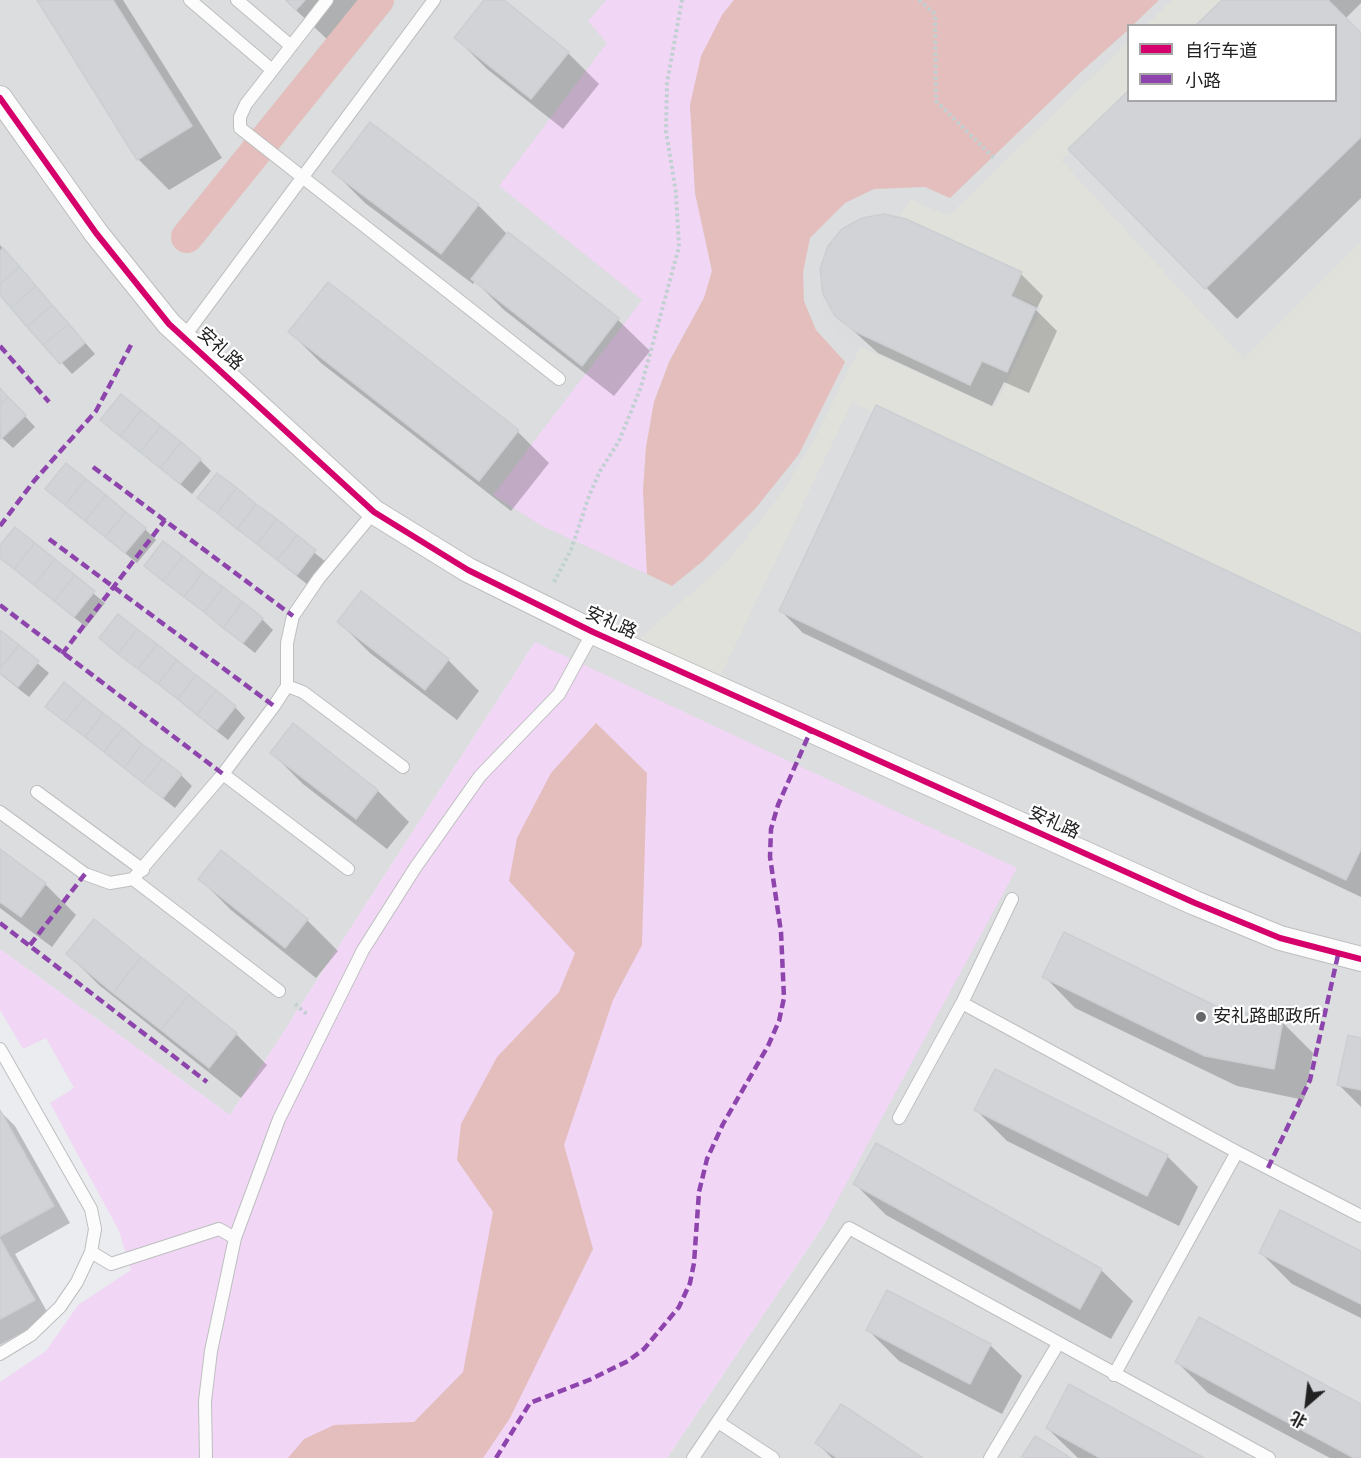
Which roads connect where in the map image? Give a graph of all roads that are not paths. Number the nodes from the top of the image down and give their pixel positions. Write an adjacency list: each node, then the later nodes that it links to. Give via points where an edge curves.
1 (190, 0): 6 (lane)
2 (237, 0): 5 (lane)
3 (327, 0): 5 (lane)
4 (434, 0): 8 (lane)
5 (291, 46): 6 (lane)
6 (272, 70): 8 (lane, via 246,104 240,128)
7 (0, 98): 9 (street, 安礼路, via 96,233 169,324)
8 (303, 177): 9 (lane); 10 (lane)
9 (184, 337): 11 (street, 安礼路)
10 (560, 379)
11 (374, 512): 12 (street, 安礼路, via 468,570); 13 (lane, via 293,616 287,643)
12 (593, 632): 22 (street, 安礼路, via 1195,903 1280,938); 29 (lane, via 559,694 480,776 363,950 279,1119)
13 (286, 686): 14 (lane, via 303,692); 15 (lane)
14 (403, 767)
15 (223, 774): 18 (lane); 19 (lane)
16 (37, 792): 19 (lane)
17 (0, 812): 20 (lane, via 85,874 110,884)
18 (348, 868)
19 (143, 870): 20 (lane)
20 (133, 879): 23 (lane)
21 (1012, 899): 24 (lane)
22 (1361, 959)
23 (279, 991)
24 (962, 1003): 26 (lane); 27 (lane)
25 (0, 1048): 30 (lane, via 91,1209 95,1229)
26 (899, 1118)
27 (1237, 1152): 28 (lane); 33 (lane)
28 (1361, 1216)
29 (235, 1238): 30 (lane, via 219,1229 111,1264); 35 (lane, via 210,1361 205,1401)
30 (91, 1252): 32 (lane, via 60,1307 31,1335)
31 (1058, 1344): 33 (lane); 34 (lane, via 849,1228); 38 (lane)
32 (0, 1354)
33 (1114, 1374): 39 (lane)
34 (718, 1422): 36 (lane); 37 (lane)
35 (206, 1458)
36 (693, 1458)
37 (773, 1458)
38 (990, 1458)
39 (1269, 1458)

